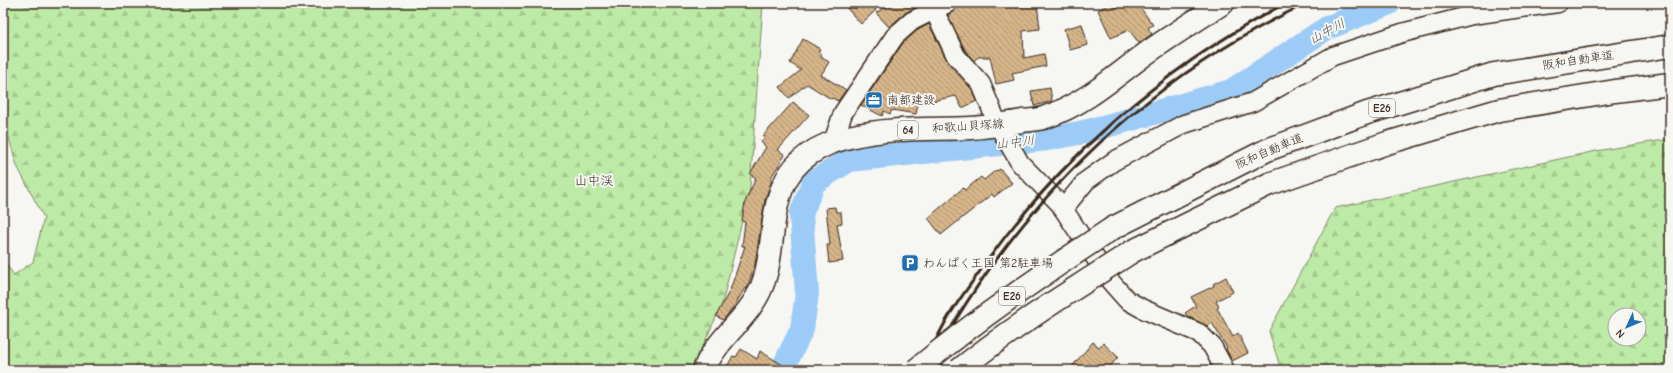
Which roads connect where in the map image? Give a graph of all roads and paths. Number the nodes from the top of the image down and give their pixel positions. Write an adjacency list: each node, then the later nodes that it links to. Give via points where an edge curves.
1 (1223, 3): 6 (main road, 和歌山貝塚線 / 64, via 1177,32 1071,108)
2 (1558, 3): 8 (street, via 1472,15 1402,33 1333,56 1253,102 1184,124 1114,161 1086,181)
3 (941, 6): 6 (street, via 956,56 981,84); 7 (street, via 912,21 894,36 843,113)
4 (1670, 46): 10 (main road, 阪和自動車道 / E26, bridge, via 1494,74 1367,113 1267,150 1112,228 962,332)
5 (1670, 84): 11 (main road, E26, bridge, via 1499,110 1387,142 1269,184 1133,252 1038,312)
6 (1001, 130): 7 (main road, 和歌山貝塚線 / 64, via 972,128 881,131); 8 (street, via 1020,163)
7 (833, 142): 9 (main road, 和歌山貝塚線 / 64, via 805,157 785,182 778,200 769,264 761,288 748,311 721,342)
8 (1063, 209): 12 (street, via 1111,282 1127,300 1199,333 1212,346)
9 (704, 370)
10 (916, 370)
11 (959, 370)
12 (1225, 370)

